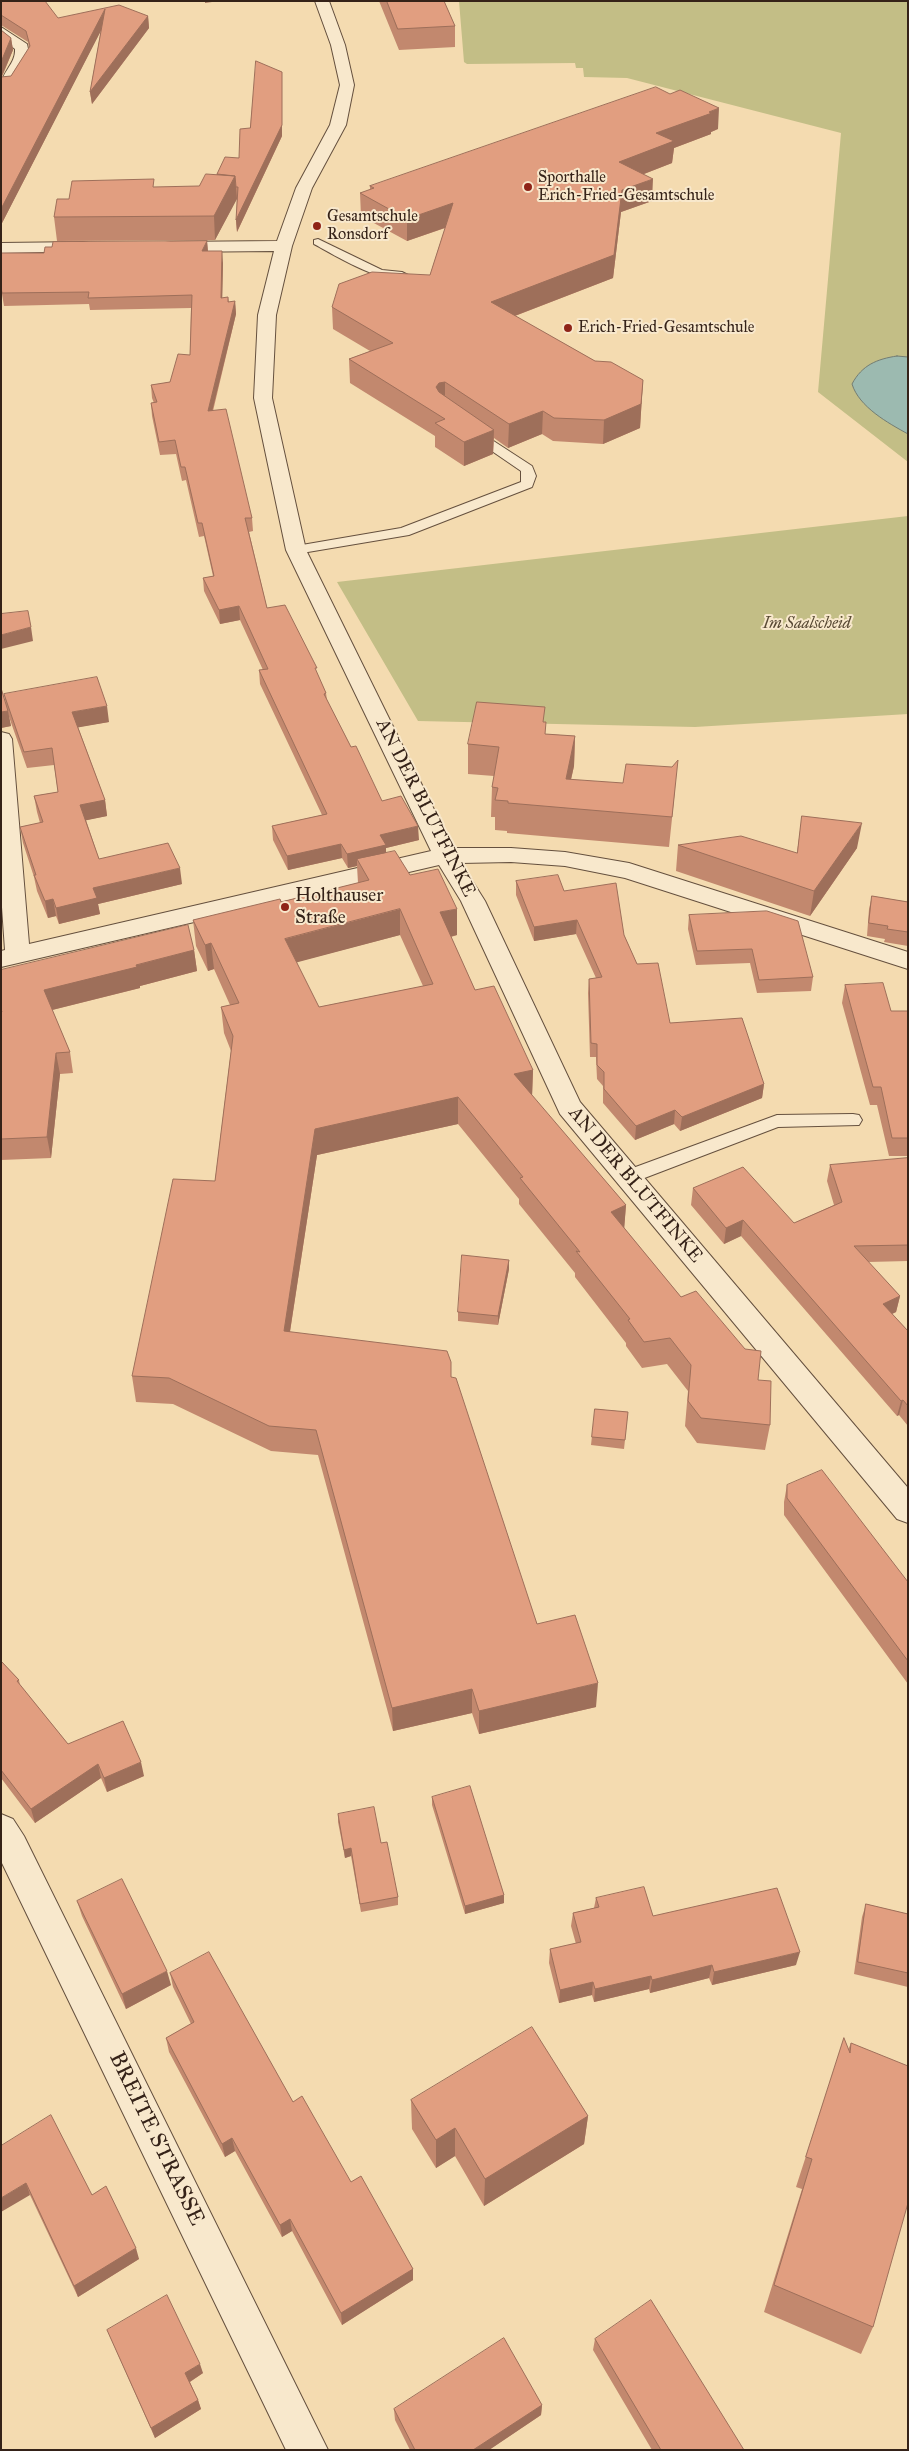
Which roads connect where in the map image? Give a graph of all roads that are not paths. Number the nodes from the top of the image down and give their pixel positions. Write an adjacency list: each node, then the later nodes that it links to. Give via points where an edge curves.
1 (322, 1): 7 (street, AN DER BLUTFINKE, via 338,45 347,85 338,125 304,188)
2 (1, 31): 4 (street)
3 (1, 46): 4 (street)
4 (22, 47): 5 (street, via 23,58)
5 (6, 84)
6 (318, 242): 11 (lane, via 379,272)
7 (284, 246): 9 (street); 13 (street, AN DER BLUTFINKE, via 267,315 263,398)
8 (99, 247): 10 (street)
9 (157, 247)
10 (1, 248)
11 (406, 276)
12 (459, 422): 13 (lane, via 527,469 527,484 404,532)
13 (296, 550): 15 (street, AN DER BLUTFINKE)
14 (1, 740): 16 (street)
15 (445, 856): 16 (street); 17 (street, via 511,855 565,859 629,872); 19 (street, AN DER BLUTFINKE, via 473,901 569,1107)
16 (10, 957)
17 (908, 961)
18 (852, 1120): 19 (lane, via 777,1121)
19 (628, 1177): 20 (street, AN DER BLUTFINKE)
20 (908, 1510)
21 (1, 1830): 22 (street, BREITE STRASSE, via 12,1846)
22 (308, 2450)

